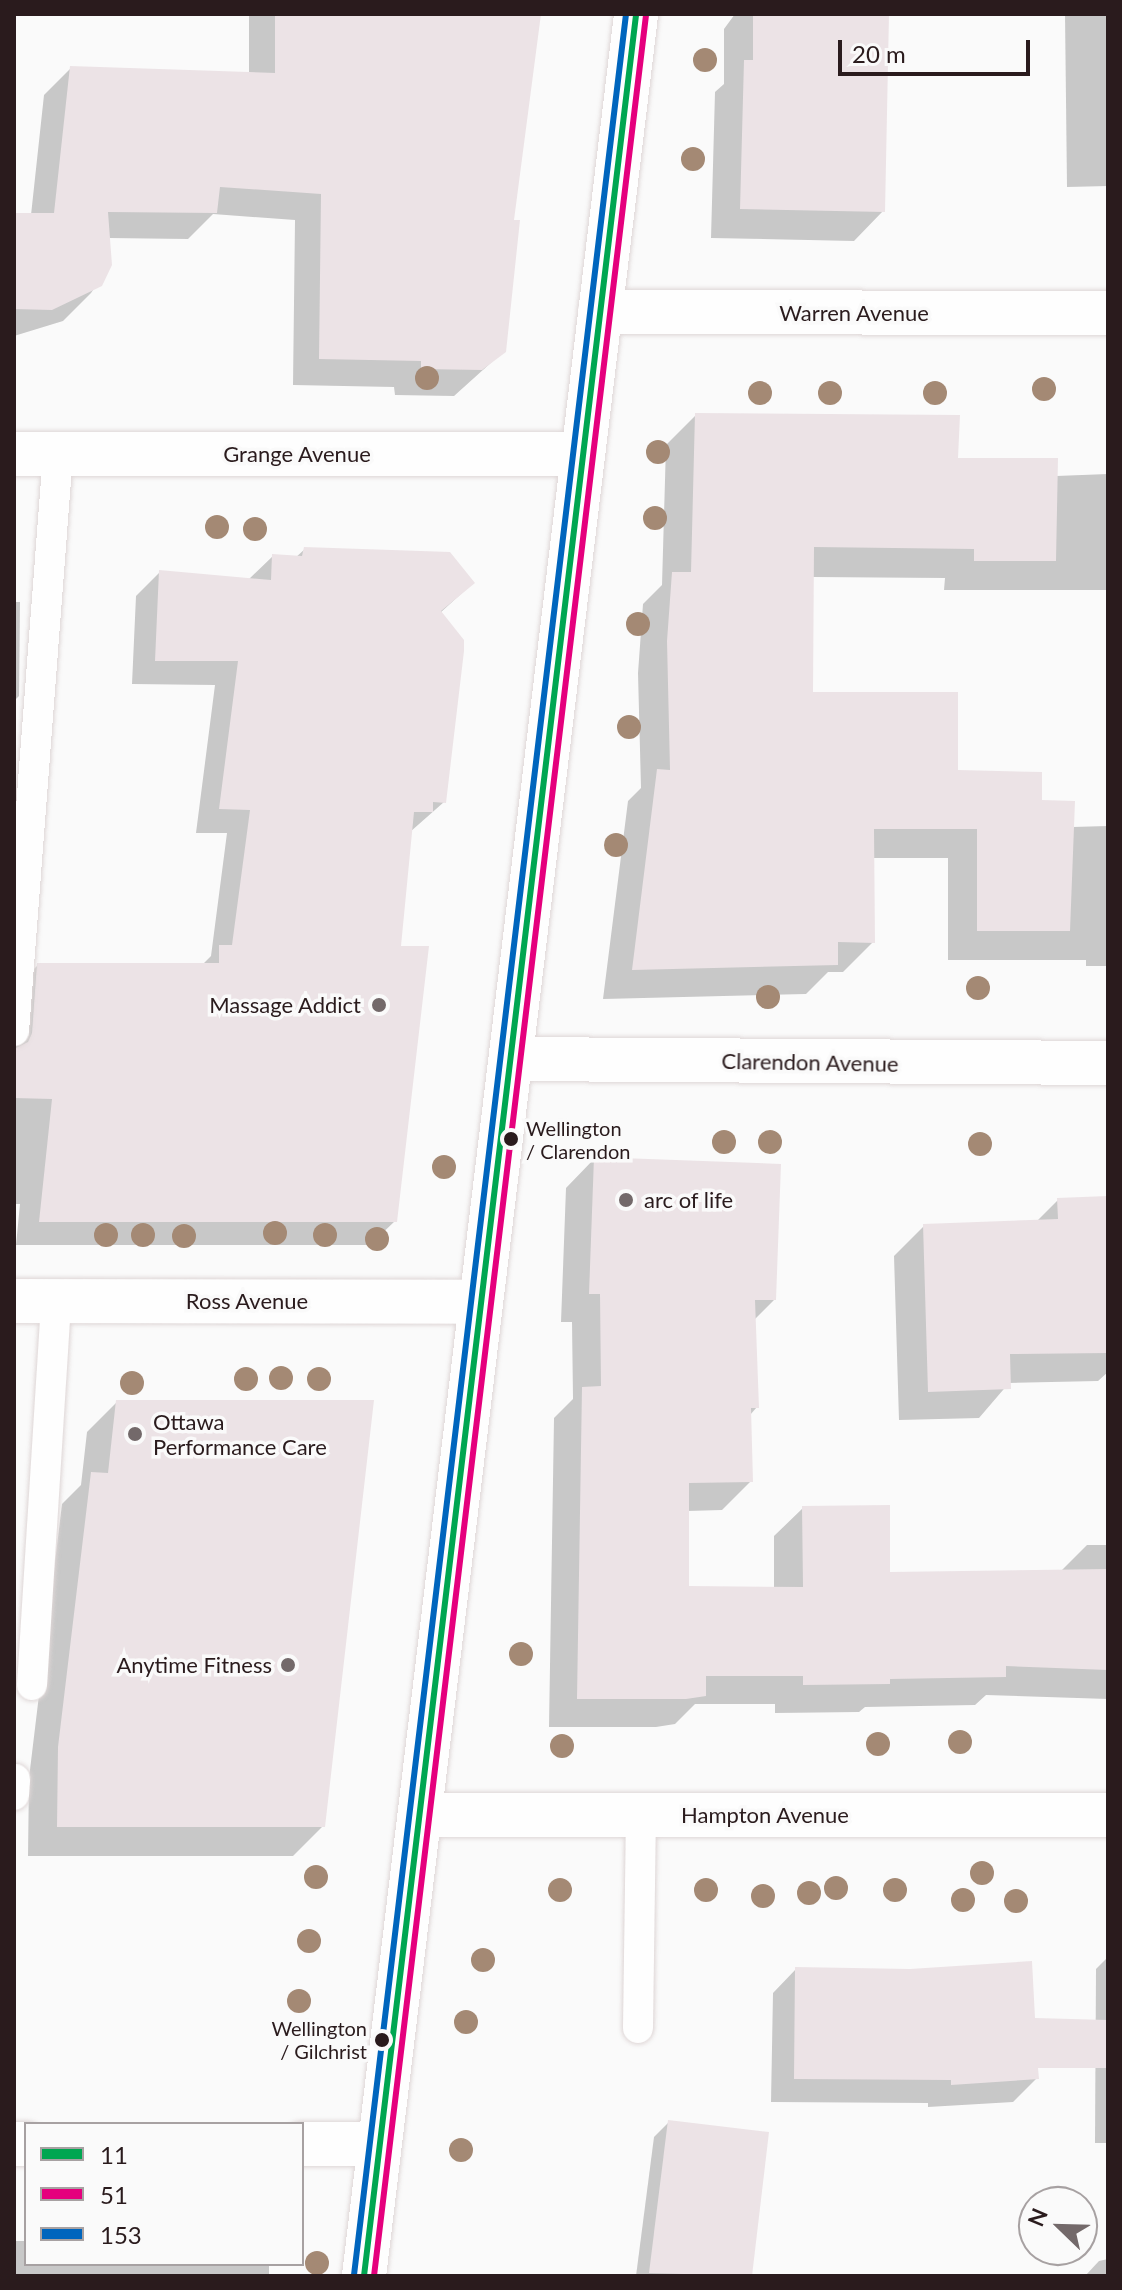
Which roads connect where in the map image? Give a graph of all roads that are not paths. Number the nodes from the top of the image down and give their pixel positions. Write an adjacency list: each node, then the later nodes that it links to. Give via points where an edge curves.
1 (636, 14): 2 (street)
2 (600, 312): 3 (street, Warren Avenue); 6 (street)
3 (1108, 313)
4 (14, 454): 5 (street, Grange Avenue)
5 (58, 454): 6 (street, Grange Avenue); 7 (lane)
6 (581, 454): 8 (street)
7 (14, 1031)
8 (512, 1059): 9 (street, Clarendon Avenue); 11 (street)
9 (1108, 1063)
10 (35, 1301): 11 (street, Ross Avenue); 12 (lane)
11 (479, 1302): 15 (street)
12 (32, 1685)
13 (15, 1779): 14 (lane)
14 (14, 1795)
15 (422, 1815): 16 (street, Hampton Avenue); 20 (street)
16 (641, 1815): 17 (street, Hampton Avenue); 18 (lane)
17 (1108, 1815)
18 (638, 2028)
19 (304, 2144): 20 (street)
20 (378, 2144): 21 (street)
21 (364, 2276)

